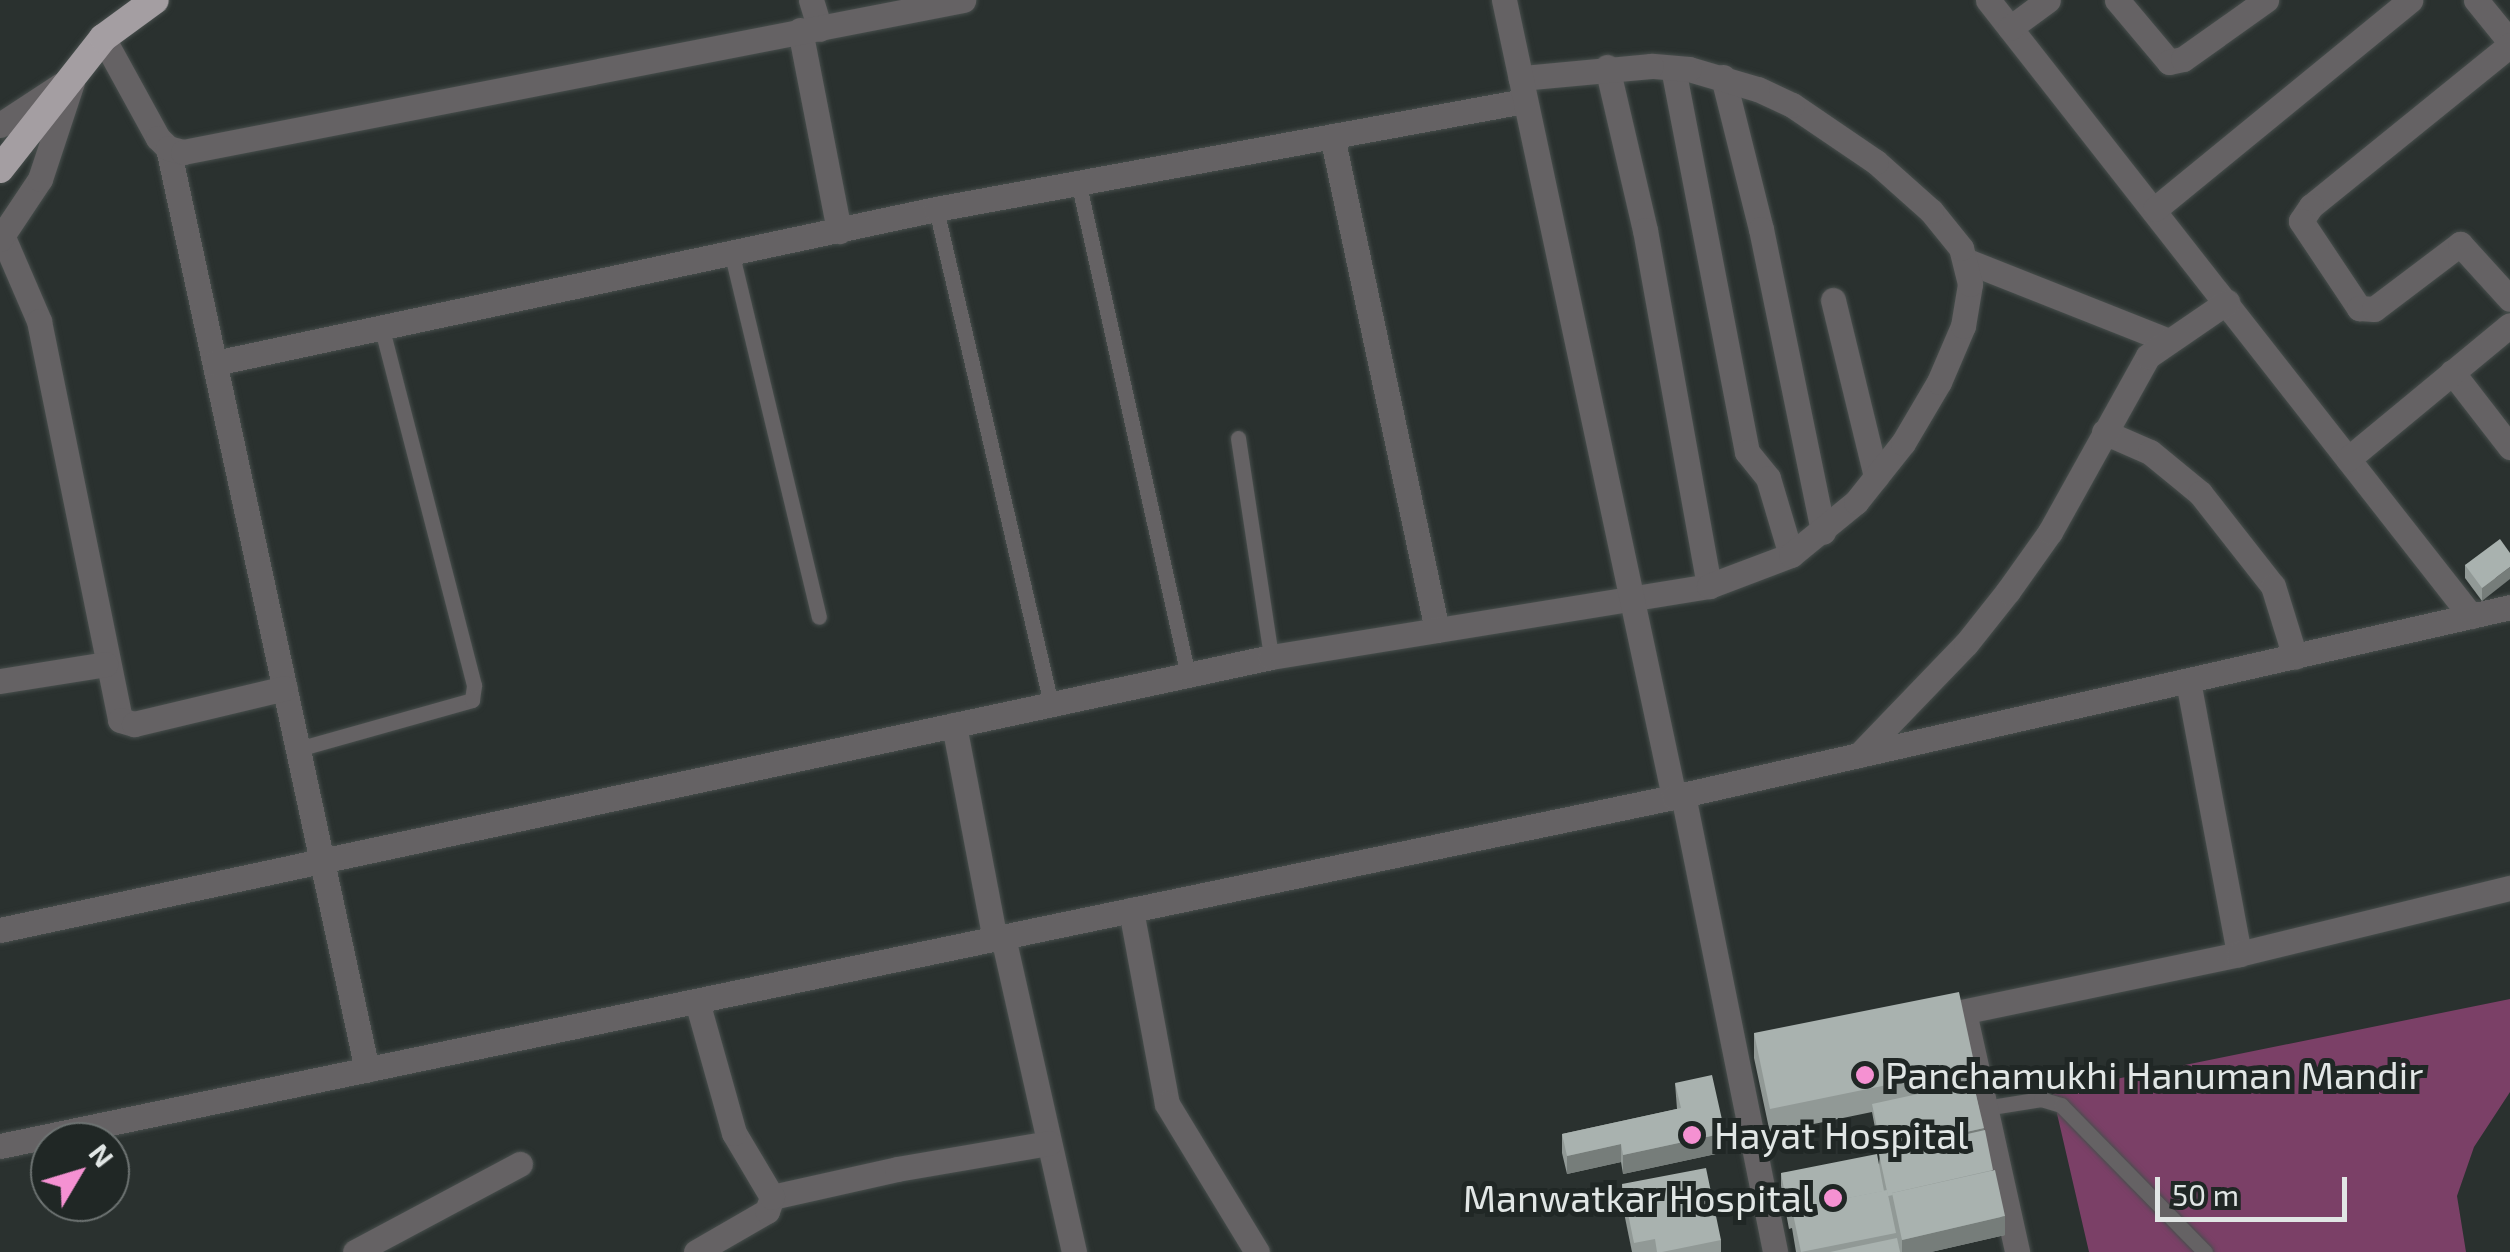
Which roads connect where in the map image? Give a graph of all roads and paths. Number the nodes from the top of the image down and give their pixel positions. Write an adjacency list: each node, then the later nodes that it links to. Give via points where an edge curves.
1 (155, 0): 11 (highway)
2 (811, 0): 13 (street)
3 (963, 0): 13 (street)
4 (1504, 0): 20 (street)
5 (1988, 0): 12 (street)
6 (2048, 0): 12 (street)
7 (2117, 0): 8 (street, via 2168,62 2183,59)
8 (2266, 0)
9 (2410, 0): 27 (street)
10 (2476, 0): 15 (street)
11 (133, 9): 14 (highway)
12 (2010, 28): 27 (street)
13 (810, 30): 23 (street, via 183,152); 28 (street)
14 (103, 38): 18 (highway); 23 (street)
15 (2508, 38): 32 (street, via 2311,206 2302,221 2359,308 2374,309 2460,244)
16 (1607, 67): 17 (street); 20 (street); 47 (street)
17 (1673, 68): 19 (street); 46 (street, via 1747,452 1768,478)
18 (73, 77): 21 (street); 24 (highway); 29 (street, via 40,179)
19 (1723, 77): 31 (street, via 1792,104 1876,162 1932,211); 45 (street)
20 (1522, 89): 22 (street); 48 (street)
21 (0, 125)
22 (1332, 136): 25 (street); 52 (street)
23 (168, 148): 38 (street)
24 (5, 162)
25 (1078, 181): 26 (street); 56 (lane)
26 (936, 209): 28 (street); 60 (lane)
27 (2155, 209): 34 (street)
28 (839, 231): 30 (street)
29 (1, 237): 55 (street, via 39,321)
30 (732, 255): 36 (street); 51 (lane)
31 (1967, 260): 37 (street); 44 (street, via 1963,326 1939,382)
32 (2510, 299)
33 (1833, 300): 44 (street)
34 (2227, 302): 37 (street); 43 (street)
35 (2510, 325): 39 (street)
36 (382, 328): 38 (street); 62 (lane, via 474,685 472,700)
37 (2167, 340): 40 (street, via 2139,368)
38 (214, 364): 59 (street)
39 (2452, 372): 42 (street); 43 (street)
40 (2104, 432): 53 (street, via 2150,452 2200,494 2273,586); 63 (street, via 2050,532 2008,591)
41 (1238, 438): 54 (lane)
42 (2510, 447)
43 (2348, 460): 50 (street)
44 (1876, 477): 45 (street)
45 (1824, 532): 46 (street)
46 (1791, 556): 47 (street)
47 (1709, 586): 48 (street)
48 (1632, 598): 52 (street); 64 (street)
49 (2510, 607): 50 (street)
50 (2471, 616): 53 (street)
51 (819, 617)
52 (1437, 630): 54 (street)
53 (2294, 656): 57 (street)
54 (1270, 658): 56 (street)
55 (106, 664): 58 (street); 59 (street, via 118,715 128,724)
56 (1188, 675): 60 (street)
57 (2188, 681): 63 (street); 70 (street)
58 (0, 682)
59 (284, 688): 62 (street)
60 (1052, 704): 61 (street)
61 (954, 724): 65 (street); 69 (street)
62 (298, 749): 65 (street)
63 (1859, 755): 64 (street)
64 (1679, 796): 67 (street); 84 (street, via 1742,1054)
65 (322, 858): 68 (street); 74 (street)
66 (2510, 888): 70 (street)
67 (1131, 910): 69 (street); 83 (street, via 1167,1104)
68 (0, 930)
69 (999, 938): 71 (street); 76 (street)
70 (2239, 954): 72 (street)
71 (696, 1001): 74 (street); 79 (street, via 734,1133)
72 (1964, 1012): 73 (street); 75 (street)
73 (1906, 1023)
74 (367, 1070): 77 (street)
75 (1985, 1108): 85 (street); 86 (lane, via 2040,1099 2062,1105)
76 (1048, 1143): 79 (street); 82 (street)
77 (0, 1146)
78 (520, 1164): 80 (street)
79 (772, 1198): 81 (street, via 767,1210)
80 (355, 1252)
81 (696, 1252)
82 (1074, 1252)
83 (1256, 1252)
84 (1775, 1252)
85 (2017, 1252)
86 (2205, 1252)

